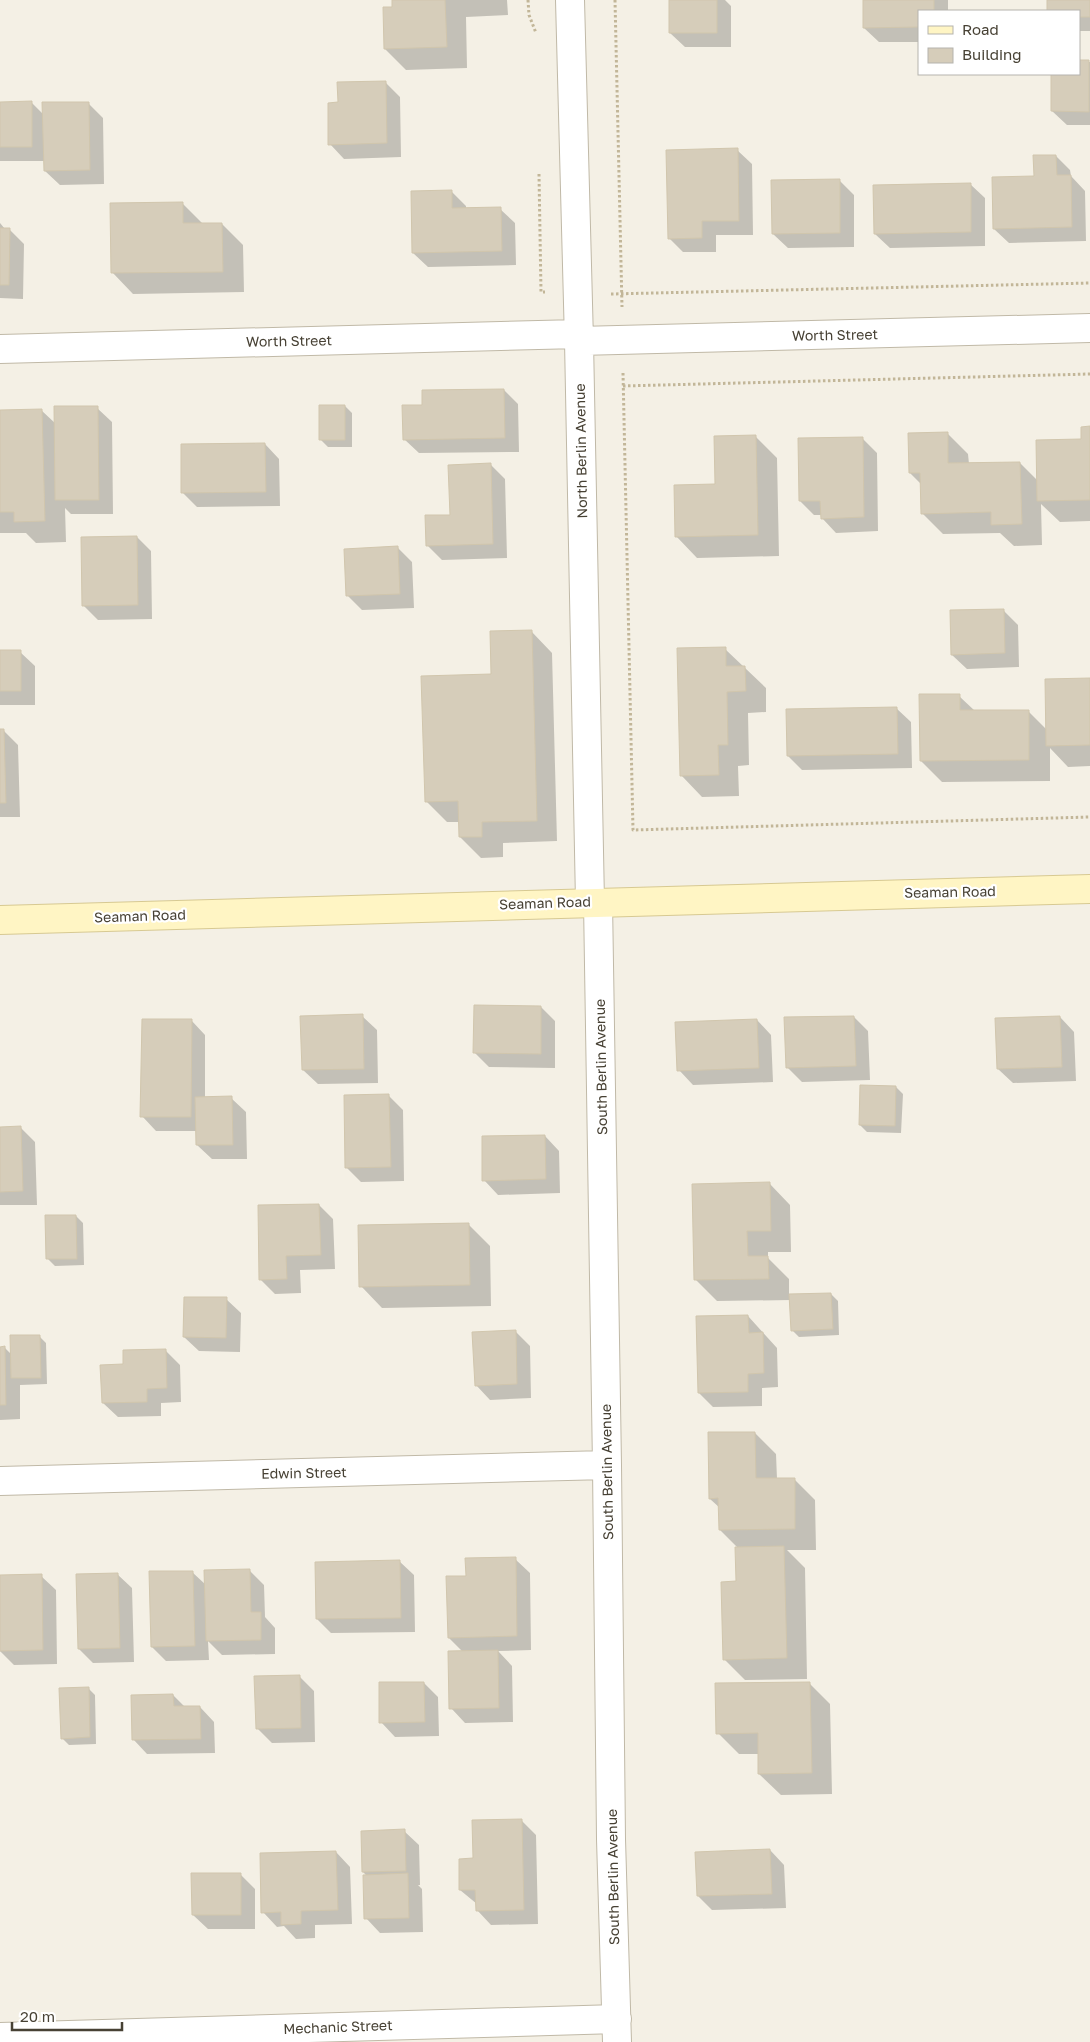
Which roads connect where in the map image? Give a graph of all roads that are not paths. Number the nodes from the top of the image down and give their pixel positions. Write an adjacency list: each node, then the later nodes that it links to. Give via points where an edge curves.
1 (570, 0): 3 (street, North Berlin Avenue)
2 (1090, 328): 3 (street, Worth Street, via 622,340)
3 (579, 338): 4 (street, Worth Street); 6 (street, North Berlin Avenue)
4 (0, 349)
5 (1090, 889): 6 (street, Seaman Road)
6 (594, 902): 7 (street, Seaman Road); 8 (street, South Berlin Avenue)
7 (0, 920)
8 (608, 1465): 9 (street, Edwin Street); 10 (street, South Berlin Avenue, via 611,1838)
9 (0, 1481)
10 (617, 2031): 11 (street, Mechanic Street)
11 (0, 2037)

